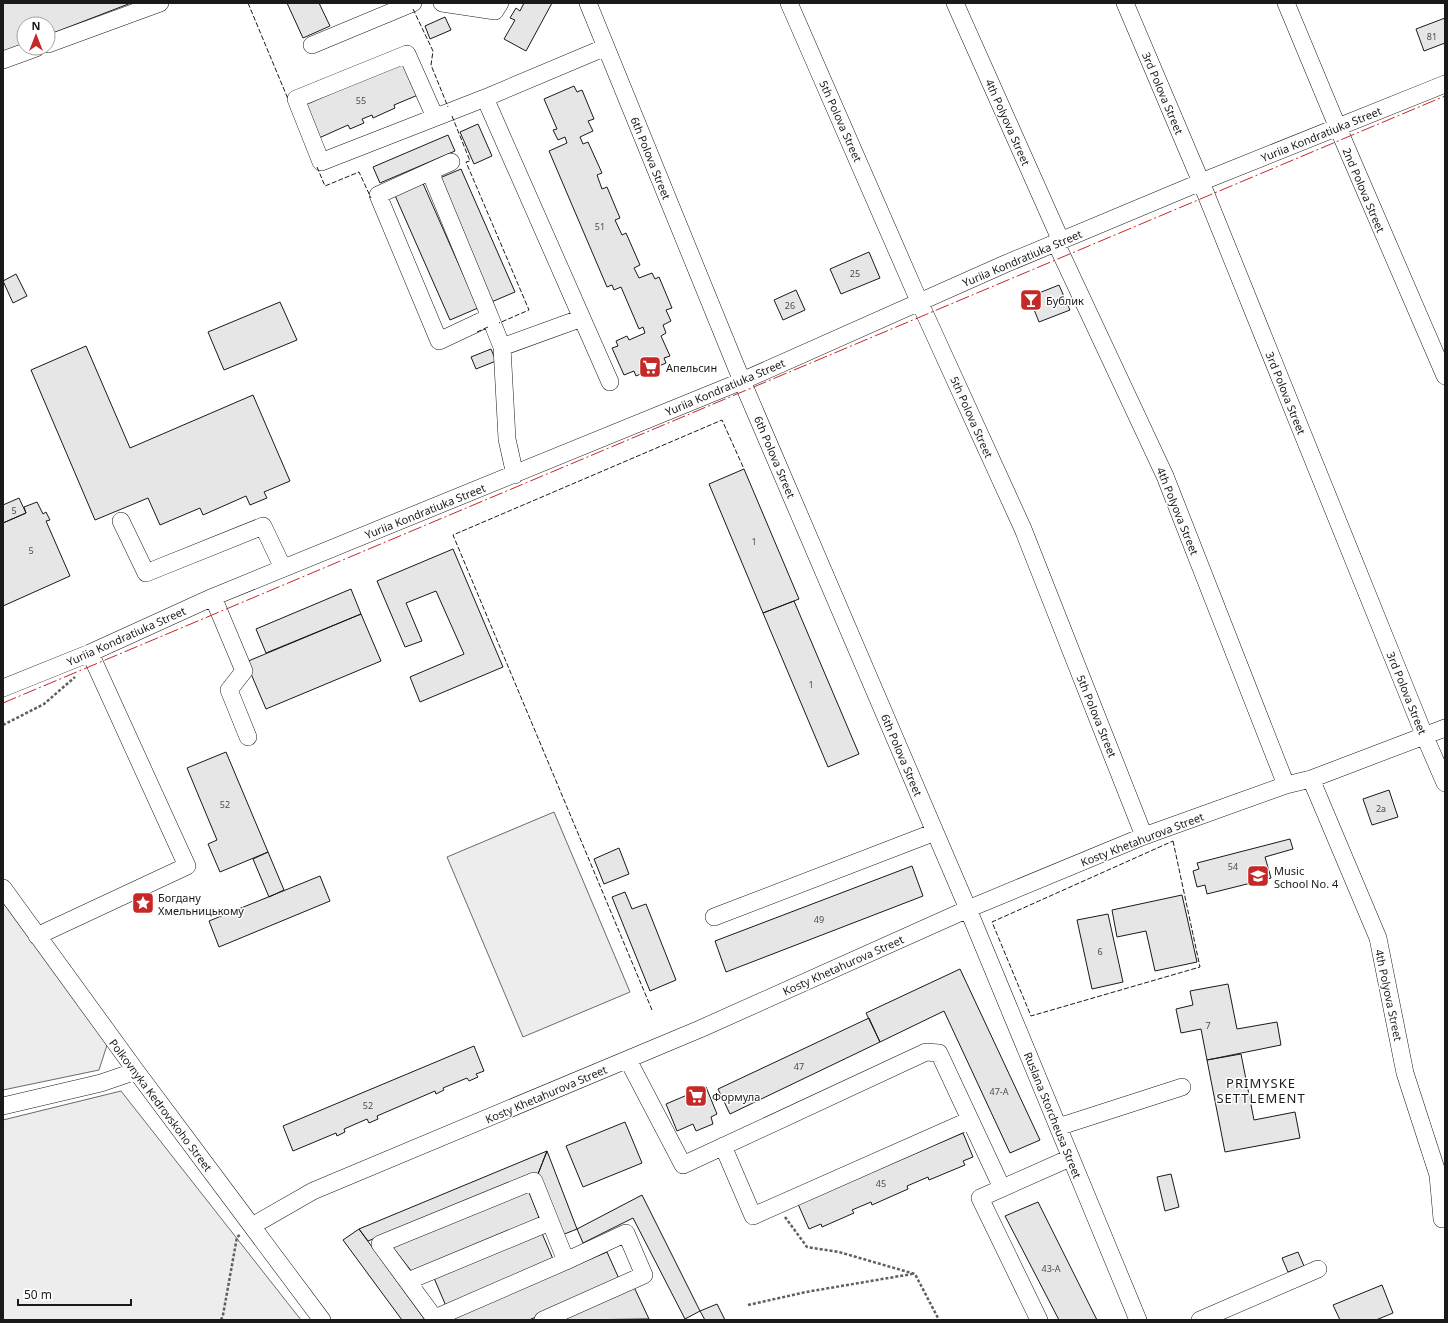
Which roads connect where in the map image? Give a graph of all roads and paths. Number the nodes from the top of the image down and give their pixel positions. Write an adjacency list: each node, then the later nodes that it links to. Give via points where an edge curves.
1 (160, 3): 10 (street)
2 (412, 3): 11 (street)
3 (442, 3): 4 (street, via 495,11)
4 (500, 3)
5 (588, 3): 12 (street, 6th Polova Street)
6 (789, 3): 23 (street, 5th Polova Street)
7 (955, 3): 22 (street, 4th Polyova Street)
8 (1125, 3): 21 (street, 3rd Polova Street)
9 (1286, 3): 18 (street, 2nd Polova Street)
10 (56, 41)
11 (312, 45)
12 (606, 47): 16 (street); 28 (street, 6th Polova Street)
13 (16, 55): 14 (street)
14 (3, 60)
15 (1445, 84): 18 (street, Yuriia Kondratiuka Street)
16 (485, 98): 17 (street); 25 (street)
17 (435, 117): 17 (street, via 321,162 296,100 407,54)
18 (1338, 128): 21 (street, Yuriia Kondratiuka Street); 27 (street, 2nd Polova Street)
19 (451, 162): 20 (street)
20 (430, 172): 24 (street); 24 (street, via 378,195 439,341)
21 (1201, 182): 22 (street, Yuriia Kondratiuka Street); 40 (street, 3rd Polova Street)
22 (1059, 242): 23 (street, Yuriia Kondratiuka Street); 43 (street, 4th Polyova Street, via 1165,476)
23 (920, 301): 28 (street, Yuriia Kondratiuka Street); 45 (street, 5th Polova Street, via 1023,529)
24 (490, 317): 26 (street)
25 (582, 318): 26 (street); 29 (street)
26 (502, 347): 30 (street, via 507,439)
27 (1445, 376)
28 (742, 380): 30 (street, Yuriia Kondratiuka Street); 44 (street, 6th Polova Street)
29 (610, 382)
30 (515, 475): 32 (street, Yuriia Kondratiuka Street)
31 (122, 521): 32 (street, via 146,573 263,526)
32 (283, 568): 33 (street, Yuriia Kondratiuka Street)
33 (213, 597): 34 (street, Yuriia Kondratiuka Street); 39 (street, via 244,671 229,690)
34 (90, 653): 36 (street, Yuriia Kondratiuka Street); 49 (street, via 187,866)
35 (77, 676): 37 (path, via 44,704)
36 (3, 688)
37 (3, 725)
38 (1445, 728): 40 (street, Kosty Khetahurova Street)
39 (248, 737)
40 (1425, 737): 41 (street, Kosty Khetahurova Street); 42 (street, 3rd Polova Street)
41 (1311, 779): 43 (street, Kosty Khetahurova Street); 60 (street, 4th Polyova Street, via 1378,938 1405,1073 1438,1175)
42 (1445, 783)
43 (1286, 785): 45 (street, Kosty Khetahurova Street)
44 (935, 832): 47 (street, 6th Polova Street); 48 (street)
45 (1144, 836): 47 (street, Kosty Khetahurova Street)
46 (3, 888): 49 (street, Polkovnyka Kedrovskoho Street)
47 (968, 909): 50 (street, Kosty Khetahurova Street); 55 (street, Ruslana Storcheusa Street)
48 (714, 917)
49 (37, 936): 51 (street, Polkovnyka Kedrovskoho Street)
50 (628, 1060): 56 (street, via 683,1165); 62 (street, Kosty Khetahurova Street, via 313,1191)
51 (136, 1071): 53 (street, via 101,1084); 62 (street, Polkovnyka Kedrovskoho Street)
52 (1182, 1087): 55 (street)
53 (3, 1106)
54 (970, 1120): 56 (street, via 938,1053 926,1052); 58 (street); 59 (street)
55 (1058, 1128): 57 (street, Ruslana Storcheusa Street)
56 (723, 1146): 59 (street, via 753,1216)
57 (1070, 1158): 58 (street); 74 (street, Ruslana Storcheusa Street)
58 (1002, 1188): 73 (street, via 980,1198)
59 (777, 1206): 65 (path, via 807,1247 839,1252)
60 (1442, 1219)
61 (550, 1222): 63 (street); 66 (street); 66 (street, via 534,1181 380,1244)
62 (252, 1226): 69 (path, via 237,1237); 70 (street, Polkovnyka Kedrovskoho Street)
63 (566, 1261): 68 (street); 71 (street, via 626,1233 644,1275)
64 (1318, 1269): 75 (street)
65 (915, 1274): 67 (path, via 806,1292); 72 (path)
66 (408, 1282): 68 (street)
67 (748, 1305)
68 (435, 1319)
69 (221, 1320)
70 (322, 1320)
71 (543, 1320)
72 (939, 1320)
73 (1039, 1320)
74 (1138, 1320)
75 (1200, 1320)

